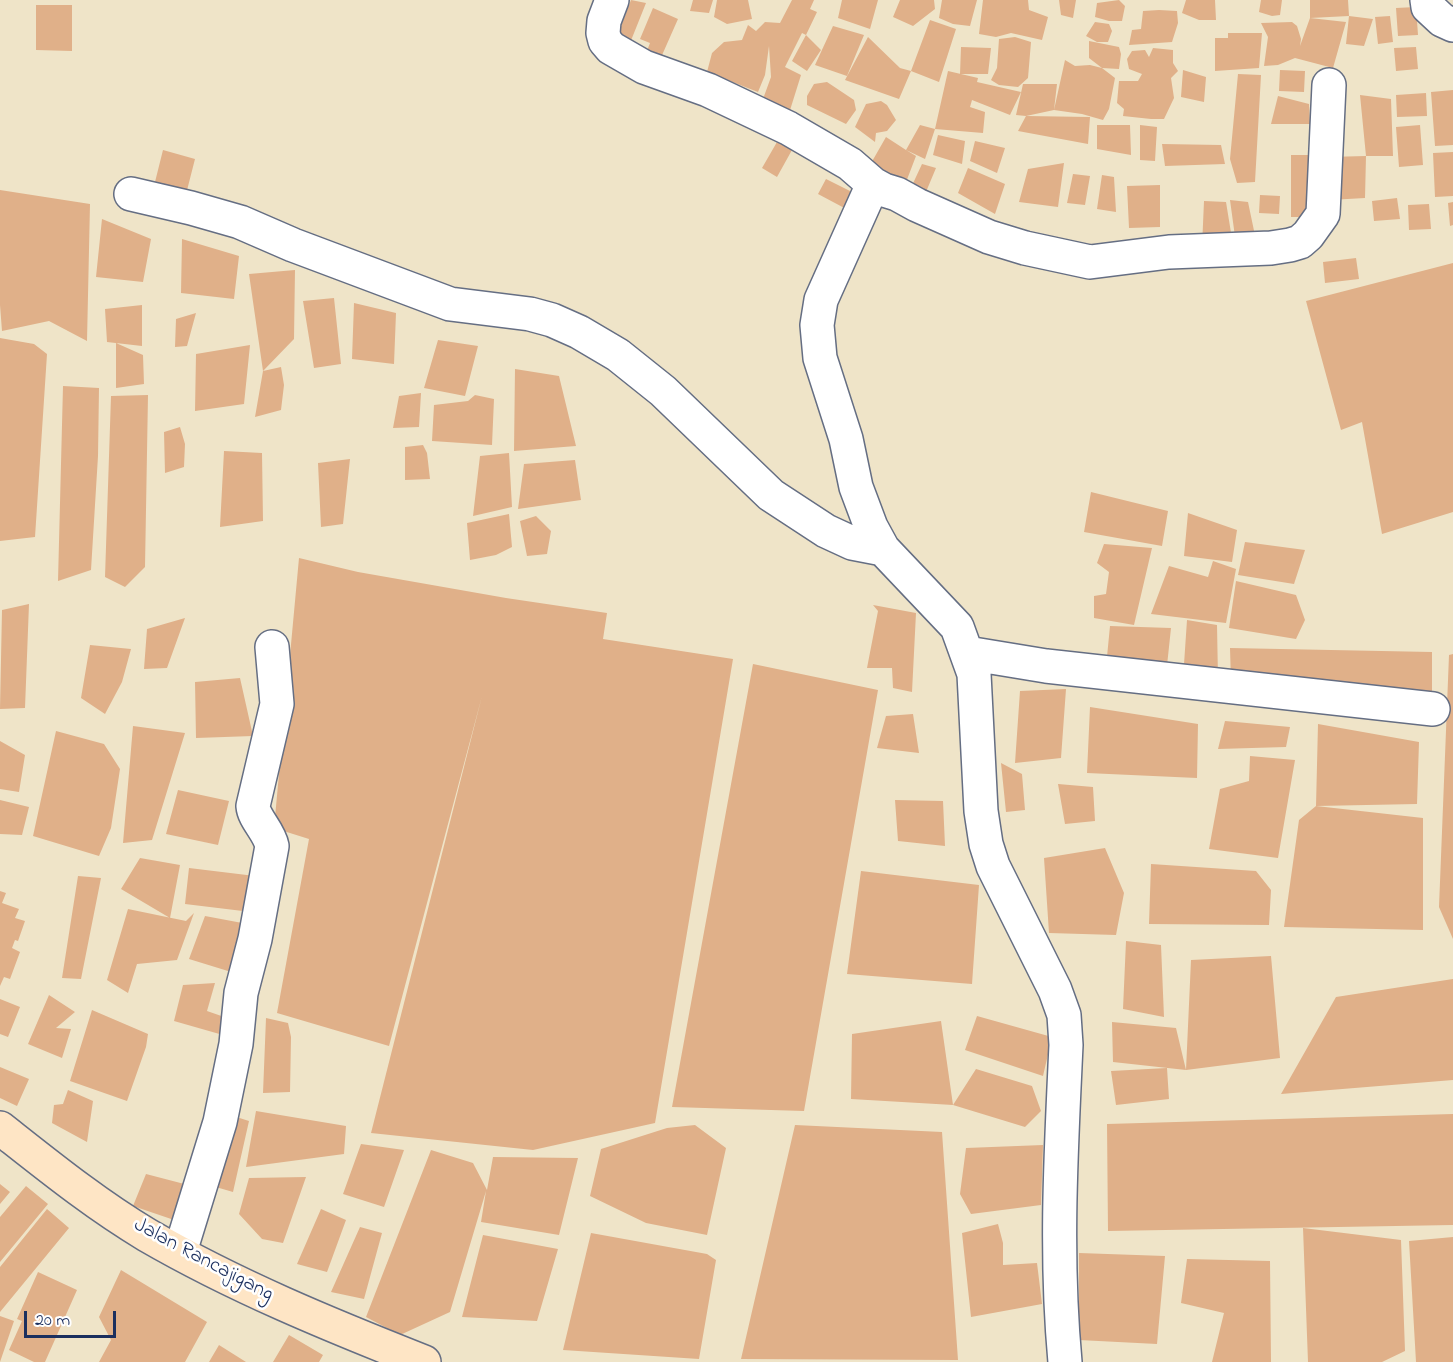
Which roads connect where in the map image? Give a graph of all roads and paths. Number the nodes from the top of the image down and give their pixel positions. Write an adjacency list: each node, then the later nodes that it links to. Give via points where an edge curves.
1 (612, 0): 5 (street, via 603,33 611,48 644,68 708,90 788,128 850,164)
2 (1427, 0): 3 (street, via 1428,7)
3 (1453, 25)
4 (1329, 85): 5 (street, via 1323,214 1308,235 1290,245 1169,252 1090,262 989,237)
5 (873, 184): 7 (street, via 821,300 817,338 856,487)
6 (131, 194): 7 (street, via 240,222 450,304 552,320 618,355 663,391 771,495 826,531 852,543)
7 (883, 549): 9 (street, via 957,627)
8 (272, 647): 12 (street, via 277,704 253,806 272,846 220,1122)
9 (967, 653): 10 (street, via 1056,667); 14 (street, via 974,674 986,844 1064,1015 1058,1241)
10 (1433, 709)
11 (0, 1128): 12 (main road, Jalan Rancajigang, via 94,1199)
12 (180, 1252): 13 (main road, Jalan Rancajigang, via 291,1307)
13 (424, 1362)
14 (1065, 1362)

